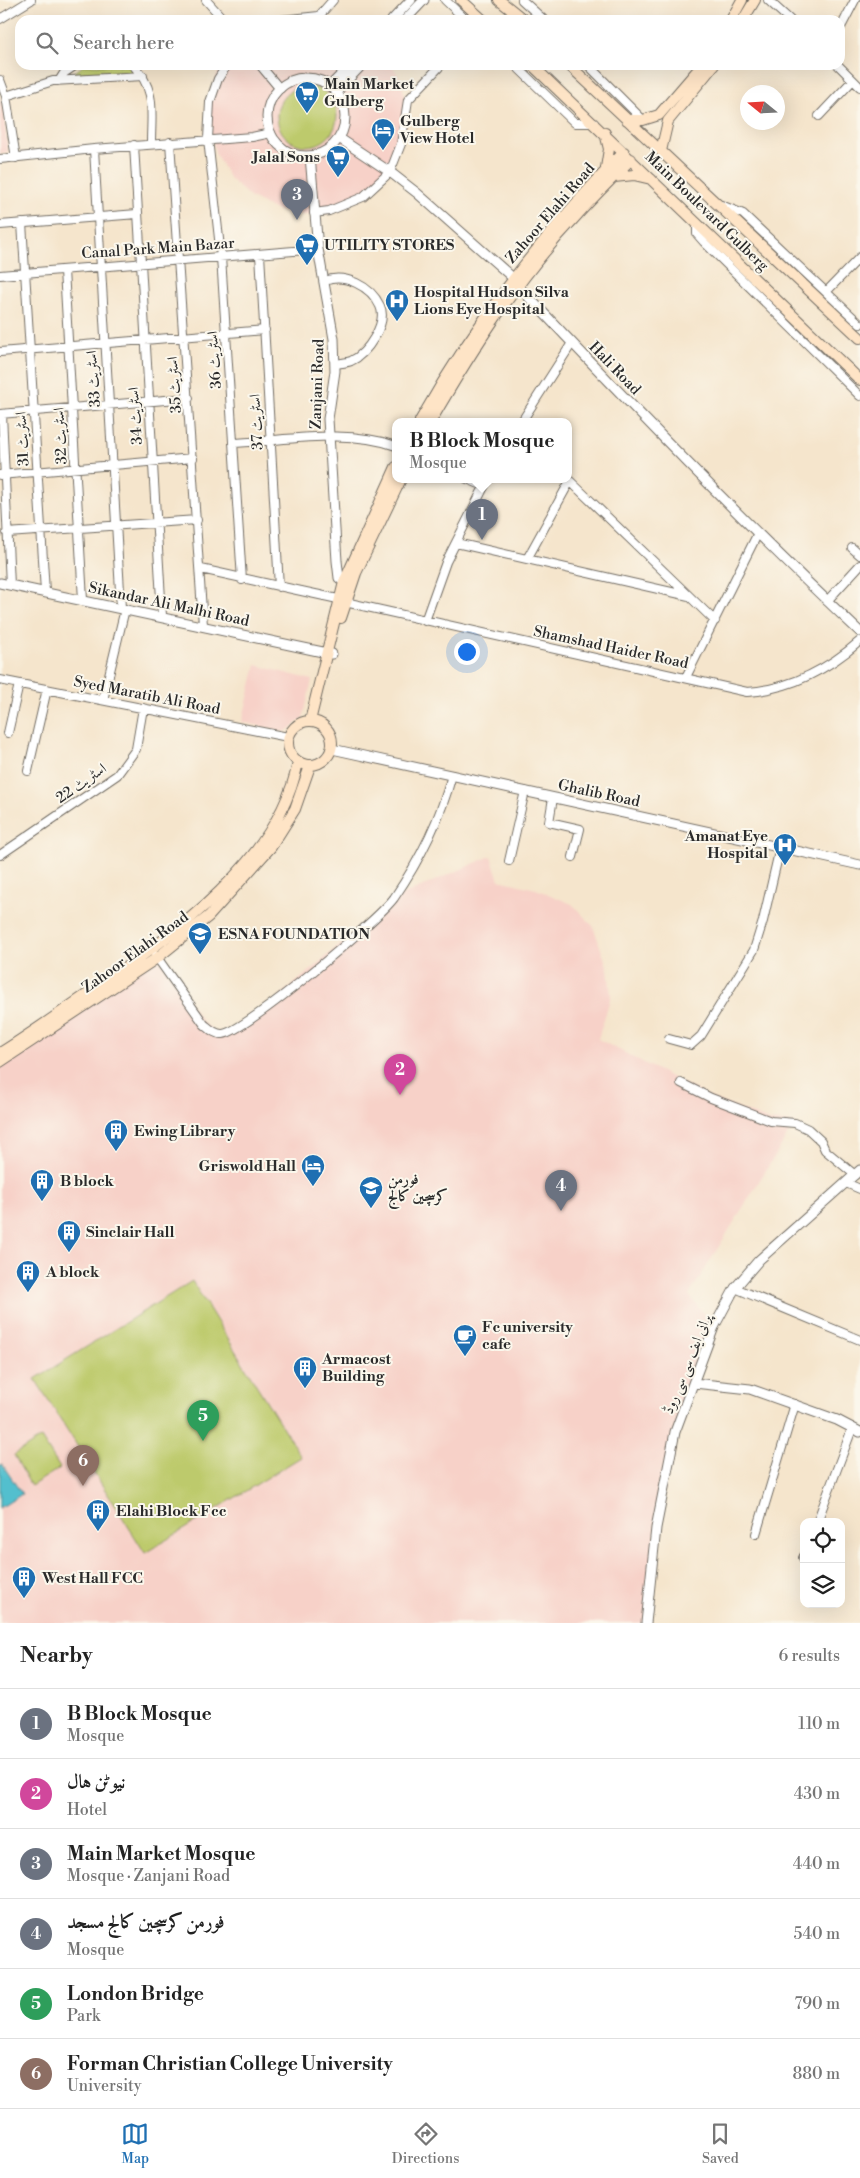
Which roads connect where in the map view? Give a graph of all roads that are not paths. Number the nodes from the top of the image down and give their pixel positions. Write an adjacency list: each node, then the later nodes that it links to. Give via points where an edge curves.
1 (31, 0): 29 (street)
2 (206, 0): 16 (street)
3 (333, 0): 17 (street)
4 (411, 0): 18 (street)
5 (424, 0): 19 (street)
6 (445, 0): 20 (street)
7 (461, 0): 21 (main road)
8 (468, 0): 22 (main road)
9 (499, 0): 23 (main road)
10 (505, 0): 24 (main road)
11 (522, 0): 25 (street)
12 (742, 0): 26 (main road)
13 (754, 0): 27 (main road)
14 (768, 0): 28 (street)
15 (855, 0): 30 (street)
16 (220, 15)
17 (320, 15)
18 (397, 15)
19 (410, 15)
20 (461, 15)
21 (478, 15)
22 (478, 15)
23 (518, 15)
24 (520, 15)
25 (538, 15)
26 (734, 15)
27 (746, 15)
28 (784, 15)
29 (0, 19)
30 (845, 19)
31 (67, 70): 48 (street)
32 (137, 70): 45 (street)
33 (223, 70): 60 (street, اسٹریٹ 36, via 210,102)
34 (264, 70): 50 (street)
35 (347, 70): 51 (street)
36 (356, 70): 51 (street)
37 (436, 70): 71 (street, via 408,100 401,144)
38 (519, 70): 56 (street, via 575,123)
39 (537, 70): 56 (main road, Main Boulevard Gulberg)
40 (574, 70): 54 (main road, Main Boulevard Gulberg)
41 (593, 70): 55 (street)
42 (698, 70): 55 (main road, via 659,115)
43 (710, 70): 65 (main road, via 668,121)
44 (843, 70): 47 (street)
45 (143, 76): 48 (street); 62 (street, via 150,91)
46 (0, 80): 52 (street)
47 (853, 80): 49 (street); 53 (street)
48 (60, 81): 52 (street)
49 (860, 86)
50 (280, 89): 51 (street, via 287,83 304,78); 57 (street, via 268,110)
51 (333, 89): 59 (street, via 344,110 345,120)
52 (6, 96): 68 (street)
53 (819, 116)
54 (627, 120): 55 (main road); 65 (main road, Main Boulevard Gulberg)
55 (644, 120)
56 (594, 123): 58 (main road, Main Boulevard Gulberg)
57 (271, 133): 60 (street); 67 (street, via 287,151)
58 (604, 133): 66 (main road, Main Boulevard Gulberg); 70 (main road, via 609,156)
59 (339, 138): 67 (street, via 324,152); 71 (street, Hali Road)
60 (208, 139): 61 (street); 83 (street, اسٹریٹ 36)
61 (170, 142): 62 (street); 85 (street, اسٹریٹ 35)
62 (151, 144): 63 (street)
63 (134, 146): 64 (street); 76 (street, اسٹریٹ 34)
64 (94, 149): 68 (street); 77 (street, اسٹریٹ 33)
65 (662, 151): 74 (main road, Main Boulevard Gulberg)
66 (627, 155): 70 (main road, Zahoor Elahi Road); 72 (main road, Zahoor Elahi Road); 73 (main road, Main Boulevard Gulberg)
67 (310, 156): 75 (street, Zanjani Road)
68 (16, 158): 69 (street)
69 (0, 159)
70 (605, 171): 92 (main road, Zahoor Elahi Road)
71 (390, 172): 75 (street, via 363,197 329,211); 92 (street, Hali Road, via 452,222)
72 (614, 177): 73 (main road, via 634,175); 92 (main road, Zahoor Elahi Road)
73 (652, 179): 78 (main road, Main Boulevard Gulberg)
74 (719, 204): 93 (street, via 743,214); 98 (main road, Main Boulevard Gulberg)
75 (314, 213): 81 (street, Zanjani Road)
76 (137, 214): 77 (street); 86 (street, اسٹریٹ 34)
77 (98, 216): 79 (street); 87 (street, اسٹریٹ 33)
78 (697, 222): 106 (main road, Main Boulevard Gulberg); 107 (street, via 697,234 704,242)
79 (22, 223): 80 (street); 89 (street, اسٹریٹ 31)
80 (0, 225)
81 (318, 249): 82 (street, Canal Park Main Bazar); 91 (street, Zanjani Road)
82 (260, 254): 83 (street, Canal Park Main Bazar); 95 (street, اسٹریٹ 37)
83 (221, 257): 85 (street, Canal Park Main Bazar); 96 (street, اسٹریٹ 36)
84 (860, 257): 93 (street)
85 (178, 261): 86 (street, Canal Park Main Bazar); 97 (street, اسٹریٹ 35)
86 (140, 264): 87 (street, Canal Park Main Bazar); 99 (street, اسٹریٹ 34)
87 (100, 267): 88 (street, Canal Park Main Bazar); 101 (street, اسٹریٹ 33)
88 (64, 270): 89 (street, Canal Park Main Bazar); 102 (street, اسٹریٹ 32)
89 (25, 273): 90 (street, Canal Park Main Bazar); 103 (street, اسٹریٹ 31)
90 (0, 275)
91 (324, 281): 105 (street, Zanjani Road); 105 (street, via 335,277 349,280 373,295 381,307 382,319 369,344 359,356)
92 (516, 282): 100 (street, Hali Road); 114 (main road, Zahoor Elahi Road, via 456,361); 115 (main road, Zahoor Elahi Road)
93 (826, 292): 94 (street)
94 (860, 324)
95 (264, 330): 96 (street); 118 (street, اسٹریٹ 37)
96 (226, 334): 97 (street); 119 (street, اسٹریٹ 36)
97 (184, 337): 99 (street); 108 (street, اسٹریٹ 35)
98 (860, 338)
99 (145, 340): 101 (street); 109 (street, اسٹریٹ 34)
100 (572, 343): 116 (street); 140 (street, Hali Road)
101 (105, 344): 102 (street); 110 (street, اسٹریٹ 33)
102 (69, 347): 103 (street); 111 (street, اسٹریٹ 32)
103 (30, 350): 104 (street); 112 (street, اسٹریٹ 31)
104 (0, 352)
105 (335, 364): 117 (street, Zanjani Road, via 328,409)
106 (860, 380)
107 (860, 396)
108 (189, 398): 109 (street); 121 (street, اسٹریٹ 35)
109 (148, 401): 110 (street); 122 (street, اسٹریٹ 34)
110 (109, 405): 111 (street); 123 (street, اسٹریٹ 33)
111 (72, 408): 112 (street); 124 (street, اسٹریٹ 32)
112 (34, 411): 113 (street); 125 (street, اسٹریٹ 31)
113 (1, 414): 126 (street)
114 (422, 418)
115 (433, 418)
116 (524, 418)
117 (329, 437): 118 (street); 120 (street, via 363,438); 148 (street, Zanjani Road, via 338,572)
118 (271, 441): 119 (street); 151 (street, اسٹریٹ 37)
119 (233, 443): 147 (street, اسٹریٹ 36)
120 (392, 445)
121 (193, 458): 122 (street); 134 (street, اسٹریٹ 35)
122 (152, 462): 123 (street); 135 (street, اسٹریٹ 34)
123 (112, 466): 124 (street); 136 (street, اسٹریٹ 33)
124 (76, 469): 125 (street); 137 (street, اسٹریٹ 32)
125 (37, 472): 126 (street); 138 (street, اسٹریٹ 31)
126 (2, 475): 139 (street)
127 (392, 476): 148 (main road)
128 (398, 483): 155 (main road)
129 (477, 483): 133 (street)
130 (486, 483): 133 (street)
131 (567, 483): 144 (street)
132 (572, 483): 153 (street)
133 (484, 486): 141 (street)
134 (198, 520): 135 (street); 146 (street, اسٹریٹ 35)
135 (156, 523): 136 (street); 158 (street, اسٹریٹ 34)
136 (116, 525): 137 (street); 157 (street, اسٹریٹ 33)
137 (79, 528): 138 (street); 154 (street, اسٹریٹ 32)
138 (41, 531): 139 (street); 152 (street, اسٹریٹ 31)
139 (8, 533): 150 (street)
140 (758, 533): 156 (street, Hali Road); 160 (street)
141 (456, 543): 144 (street); 159 (street)
142 (852, 548): 143 (street)
143 (860, 555)
144 (527, 560): 153 (street)
145 (860, 565): 156 (street)
146 (201, 569): 147 (street, Shamshad Haider Road); 161 (street, اسٹریٹ 35)
147 (242, 580): 151 (street, Shamshad Haider Road)
148 (344, 582): 155 (main road)
149 (0, 583): 150 (street, Sikandar Ali Malhi Road)
150 (10, 585): 152 (street, Sikandar Ali Malhi Road)
151 (279, 587): 155 (street, Shamshad Haider Road)
152 (45, 592): 154 (street, Sikandar Ali Malhi Road)
153 (689, 596): 160 (street)
154 (83, 600): 157 (street, Sikandar Ali Malhi Road)
155 (342, 601): 159 (street, Shamshad Haider Road); 164 (main road)
156 (827, 601): 162 (street, Hali Road)
157 (123, 608): 158 (street, Sikandar Ali Malhi Road); 169 (street, اسٹریٹ 33)
158 (162, 616): 161 (street, Sikandar Ali Malhi Road)
159 (425, 621): 165 (street, Shamshad Haider Road)
160 (714, 621): 165 (street)
161 (204, 625): 164 (street, Sikandar Ali Malhi Road)
162 (860, 632)
163 (860, 641): 165 (street, Shamshad Haider Road, via 820,671 794,683 765,690 747,692)
164 (329, 653): 171 (main road)
165 (686, 677)
166 (0, 680): 167 (street, Syed Maratib Ali Road)
167 (19, 684): 168 (street, Syed Maratib Ali Road); 172 (street)
168 (46, 689): 169 (street, Syed Maratib Ali Road); 177 (street)
169 (103, 700): 170 (street, Syed Maratib Ali Road)
170 (143, 708): 173 (street, Syed Maratib Ali Road); 182 (street, اسٹریٹ 22, via 136,749 117,775)
171 (314, 721): 173 (main road, via 296,725); 174 (main road, via 328,730)
172 (8, 732)
173 (288, 737): 175 (main road, via 289,751)
174 (332, 749): 176 (main road, via 324,761); 178 (street, Ghalib Road)
175 (298, 762): 176 (main road); 186 (main road, Zahoor Elahi Road, via 290,794 261,843 191,919)
176 (310, 766): 187 (main road, Zahoor Elahi Road, via 294,809 271,847 208,916)
177 (28, 771)
178 (452, 775): 179 (street, Ghalib Road); 187 (street, via 443,806 421,855 392,900 344,945 259,1014 231,1032 221,1035 204,1024)
179 (525, 792): 180 (street, Ghalib Road); 184 (street)
180 (553, 798): 181 (street, Ghalib Road); 183 (street, via 549,822 580,830)
181 (780, 848): 185 (street, Ghalib Road); 188 (street, via 754,950 701,1036 691,1045)
182 (0, 855)
183 (573, 857)
184 (509, 862)
185 (860, 865)
186 (151, 949): 187 (street); 189 (main road, Zahoor Elahi Road)
187 (158, 958): 190 (main road, Zahoor Elahi Road)
188 (670, 1039)
189 (0, 1052)
190 (0, 1062)
191 (681, 1083): 192 (street, via 770,1121 795,1123 808,1129 825,1150)
192 (857, 1173): 193 (street, پرانی ایف سی سی روڈ)
193 (846, 1183): 194 (street); 195 (street, پرانی ایف سی سی روڈ, via 759,1260)
194 (860, 1189)
195 (735, 1288): 196 (street); 197 (street, پرانی ایف سی سی روڈ, via 714,1326)
196 (860, 1340)
197 (694, 1383): 198 (street, via 750,1389); 202 (street, پرانی ایف سی سی روڈ, via 675,1432 656,1528)
198 (795, 1404): 199 (street); 201 (street)
199 (856, 1430): 200 (street)
200 (819, 1518)
201 (756, 1534)
202 (646, 1623)

